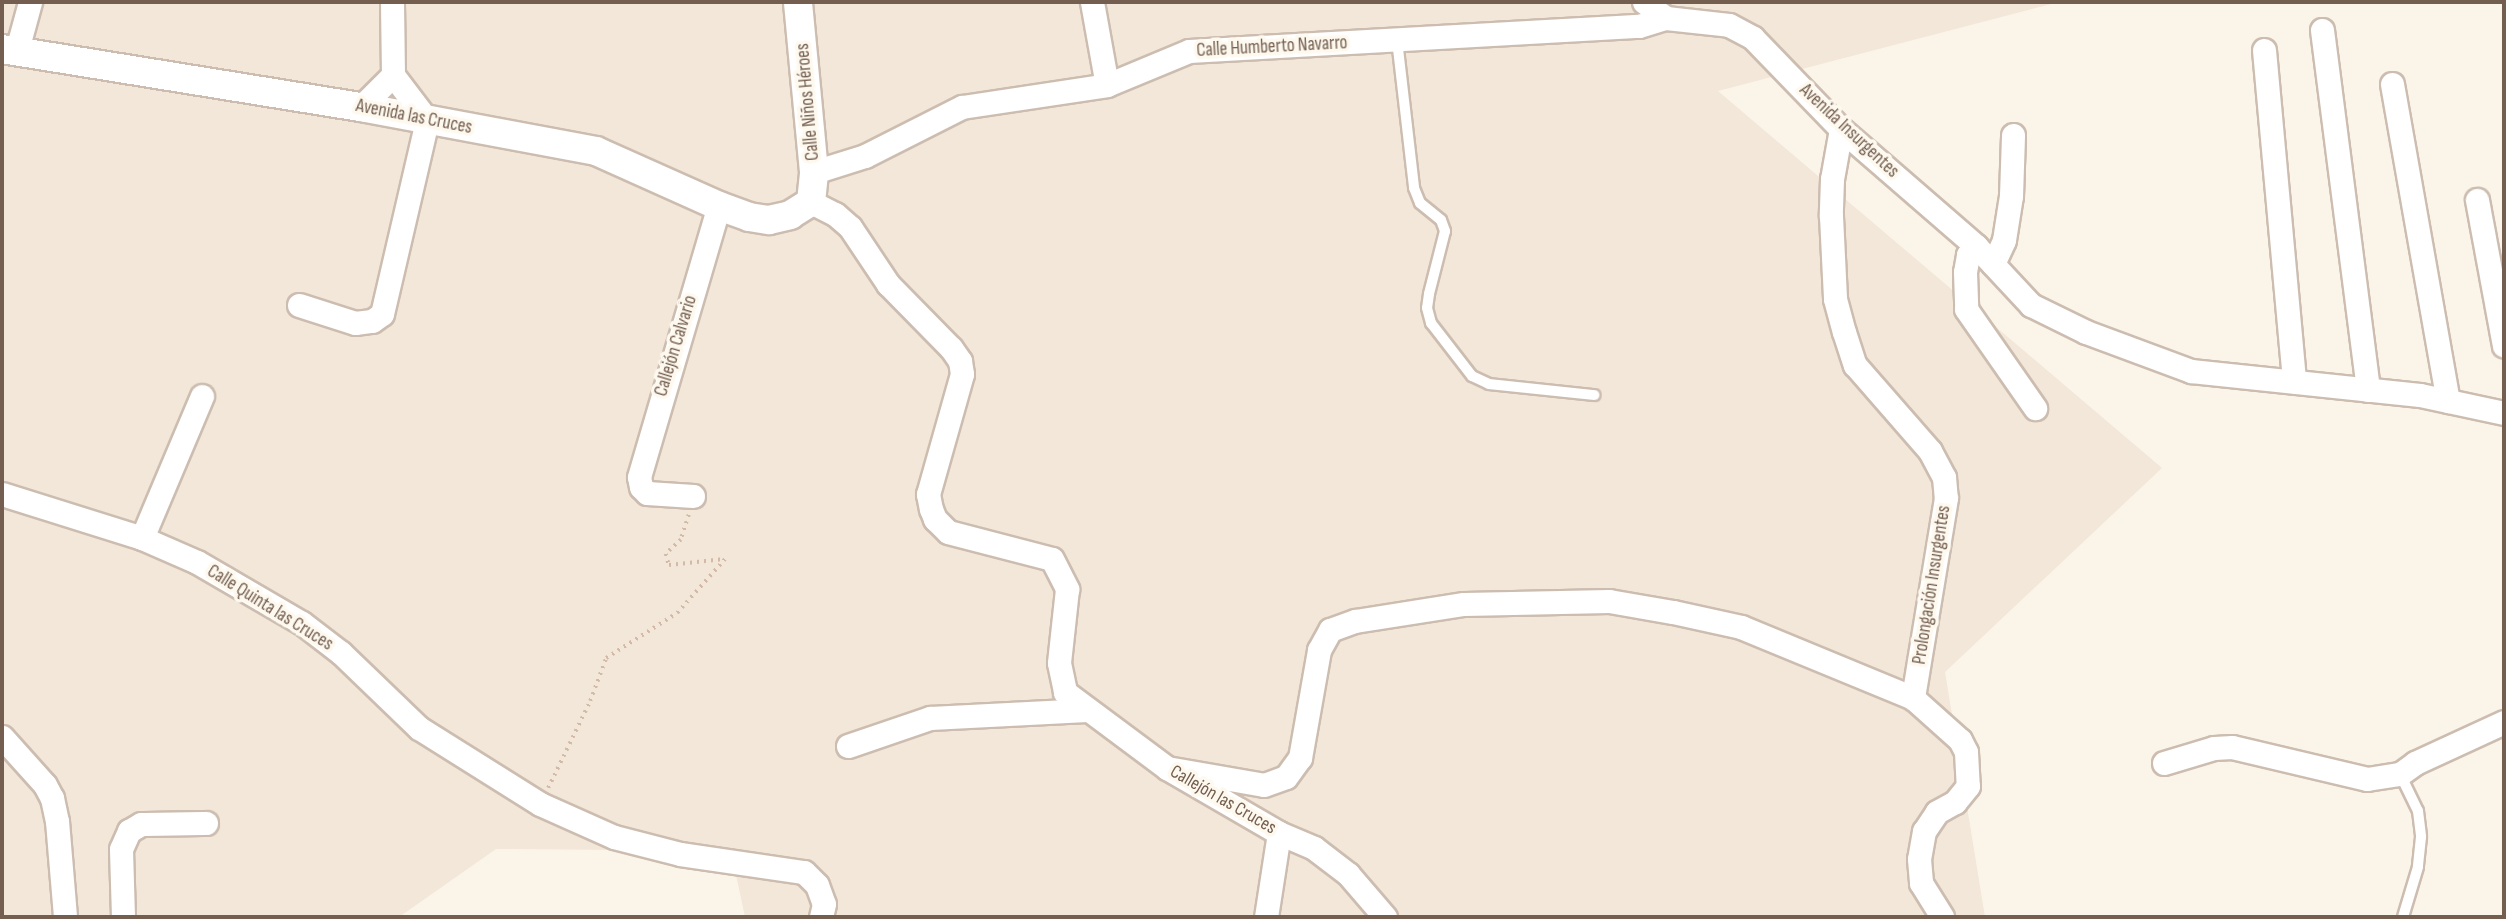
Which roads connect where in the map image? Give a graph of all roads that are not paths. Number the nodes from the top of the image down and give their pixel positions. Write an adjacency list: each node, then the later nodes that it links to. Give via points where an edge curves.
1 (30, 2): 9 (street)
2 (392, 2): 11 (street)
3 (799, 2): 18 (street, Calle Niños Héroes)
4 (1092, 2): 13 (street)
5 (1644, 2): 6 (street, Avenida Insurgentes)
6 (1667, 18): 8 (street, Calle Humberto Navarro, via 1639,26); 16 (street, Avenida Insurgentes, via 1729,25 1753,38)
7 (2322, 30): 27 (street)
8 (1397, 40): 13 (street, Calle Humberto Navarro, via 1189,51); 28 (lane, via 1414,188 1420,203 1441,220 1445,231 1429,294 1431,323 1472,376 1489,384)
9 (9, 49): 14 (street, Avenida las Cruces)
10 (2264, 50): 26 (street)
11 (393, 75): 14 (street); 15 (street)
12 (2392, 83): 30 (street)
13 (1107, 85): 18 (street, Calle Humberto Navarro, via 962,107 865,156)
14 (361, 107): 15 (street, Avenida las Cruces)
15 (427, 120): 21 (street, Avenida las Cruces, via 596,151); 24 (street, via 382,314 355,323)
16 (1842, 129): 22 (street, Avenida Insurgentes); 36 (street, Prolongación Insurgentes, via 1832,179 1831,216 1835,299 1844,332 1855,365 1930,451 1944,477 1946,498)
17 (2013, 135): 23 (street, via 2011,195 2004,240)
18 (814, 172): 20 (street, Calle Niños Héroes)
19 (2477, 200): 25 (street)
20 (811, 202): 21 (street, Avenida las Cruces, via 790,215 769,220); 37 (street, Callejón las Cruces, via 850,227 888,284 960,361 962,374 928,494 931,509 947,532 1052,559 1067,589 1060,681 1065,692)
21 (719, 206): 34 (street, Callejón Calvario, via 641,464 641,487 647,493)
22 (1976, 246): 23 (street, Avenida Insurgentes); 31 (street, via 1965,272 1966,309)
23 (1993, 264): 26 (street, Avenida Insurgentes, via 2031,305 2086,332 2191,371)
24 (299, 305)
25 (2504, 346)
26 (2294, 382): 27 (street)
27 (2368, 390): 30 (street)
28 (1594, 395)
29 (202, 396): 35 (street)
30 (2448, 401): 32 (street)
31 (2035, 408)
32 (2504, 413)
33 (2, 494): 35 (street, Calle Quinta las Cruces)
34 (693, 496)
35 (142, 538): 48 (street, Calle Quinta las Cruces, via 197,562 302,623 341,653 419,728 540,804 614,837 680,853 804,872 817,885 824,904)
36 (1913, 698): 42 (street, via 1741,627 1673,612 1609,601 1464,604 1354,621 1330,630 1319,650 1300,758 1286,777 1264,785); 51 (street, via 1961,740 1968,768 1968,786 1955,803 1937,812 1920,845 1921,883)
37 (1087, 710): 40 (street, via 930,718); 42 (street, Callejón las Cruces)
38 (2504, 722): 43 (street)
39 (2, 737): 46 (street, via 52,798)
40 (848, 746)
41 (2164, 763): 43 (street, via 2232,747 2367,779)
42 (1167, 768): 45 (street, Callejón las Cruces)
43 (2400, 774): 52 (lane, via 2418,811 2421,837 2418,867)
44 (206, 823): 47 (street, via 141,824 129,831 121,849)
45 (1279, 833): 49 (street); 50 (street, Callejón las Cruces, via 1314,848 1348,874)
46 (65, 917)
47 (124, 917)
48 (821, 917)
49 (1266, 917)
50 (1385, 917)
51 (1942, 917)
52 (2403, 917)

